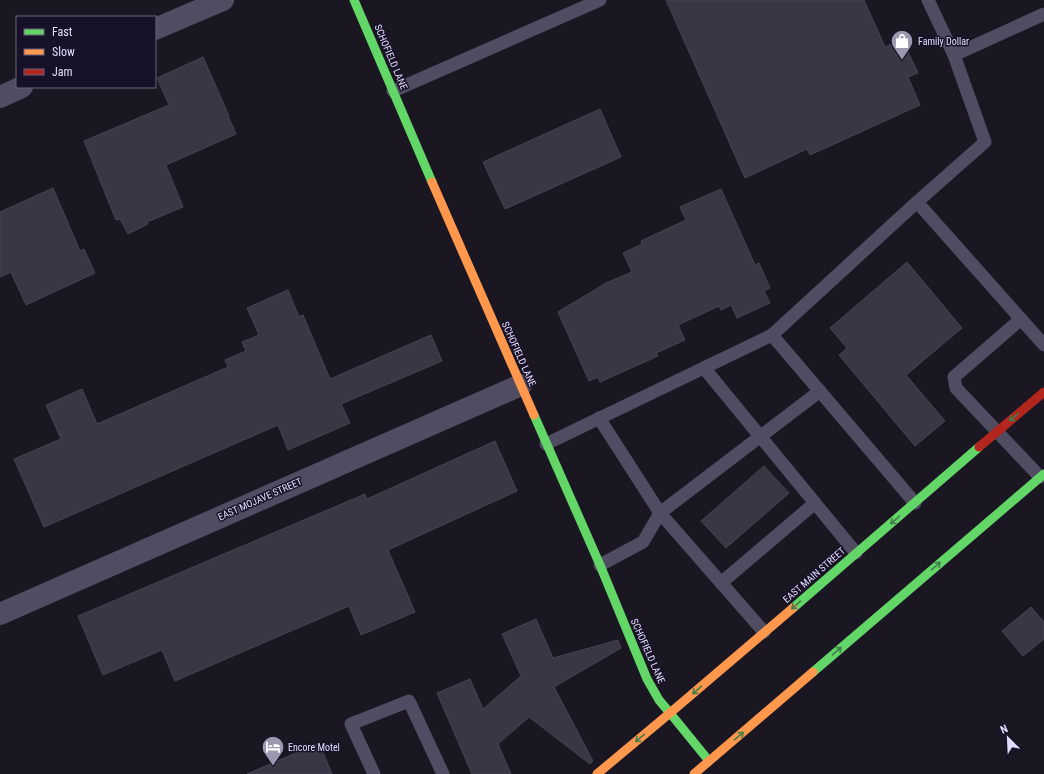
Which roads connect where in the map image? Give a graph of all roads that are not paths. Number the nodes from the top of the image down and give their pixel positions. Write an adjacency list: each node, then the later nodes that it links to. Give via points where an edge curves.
1 (222, 0): 6 (street)
2 (354, 0): 9 (main road, SCHOFIELD LANE)
3 (600, 0): 9 (lane)
4 (928, 0): 7 (lane)
5 (1044, 14): 7 (lane)
6 (156, 29)
7 (954, 55): 11 (lane, via 985,142)
8 (20, 88): 10 (street)
9 (393, 91): 16 (main road, SCHOFIELD LANE)
10 (0, 97)
11 (917, 202): 12 (lane); 13 (lane)
12 (1020, 319): 14 (lane); 20 (lane, via 954,377 956,388)
13 (772, 336): 15 (lane); 17 (lane)
14 (1044, 345)
15 (704, 368): 19 (lane); 21 (lane)
16 (521, 385): 22 (main road, SCHOFIELD LANE); 30 (street, EAST MOJAVE STREET)
17 (820, 392): 21 (lane); 24 (lane)
18 (1044, 392): 20 (main road, EAST MAIN STREET, one-way to 20)
19 (598, 418): 22 (lane); 26 (lane)
20 (997, 432): 23 (lane); 24 (main road, EAST MAIN STREET)
21 (761, 436): 25 (lane); 26 (lane)
22 (546, 444): 28 (main road, SCHOFIELD LANE)
23 (1042, 475): 33 (main road, one-way to 23)
24 (915, 502): 27 (main road, EAST MAIN STREET, one-way to 27)
25 (815, 503): 27 (lane); 29 (lane)
26 (660, 513): 28 (lane, via 643,542); 29 (lane)
27 (856, 553): 31 (main road, EAST MAIN STREET, one-way to 31)
28 (600, 565): 32 (main road, SCHOFIELD LANE, via 647,679)
29 (721, 583): 31 (lane)
30 (0, 614)
31 (764, 632): 32 (main road, EAST MAIN STREET, one-way to 32)
32 (670, 713): 33 (main road, SCHOFIELD LANE); 36 (main road, EAST MAIN STREET, one-way to 36)
33 (709, 761): 37 (main road)
34 (374, 774): 35 (lane, via 351,724 409,701)
35 (443, 774)
36 (597, 774)
37 (694, 774)

